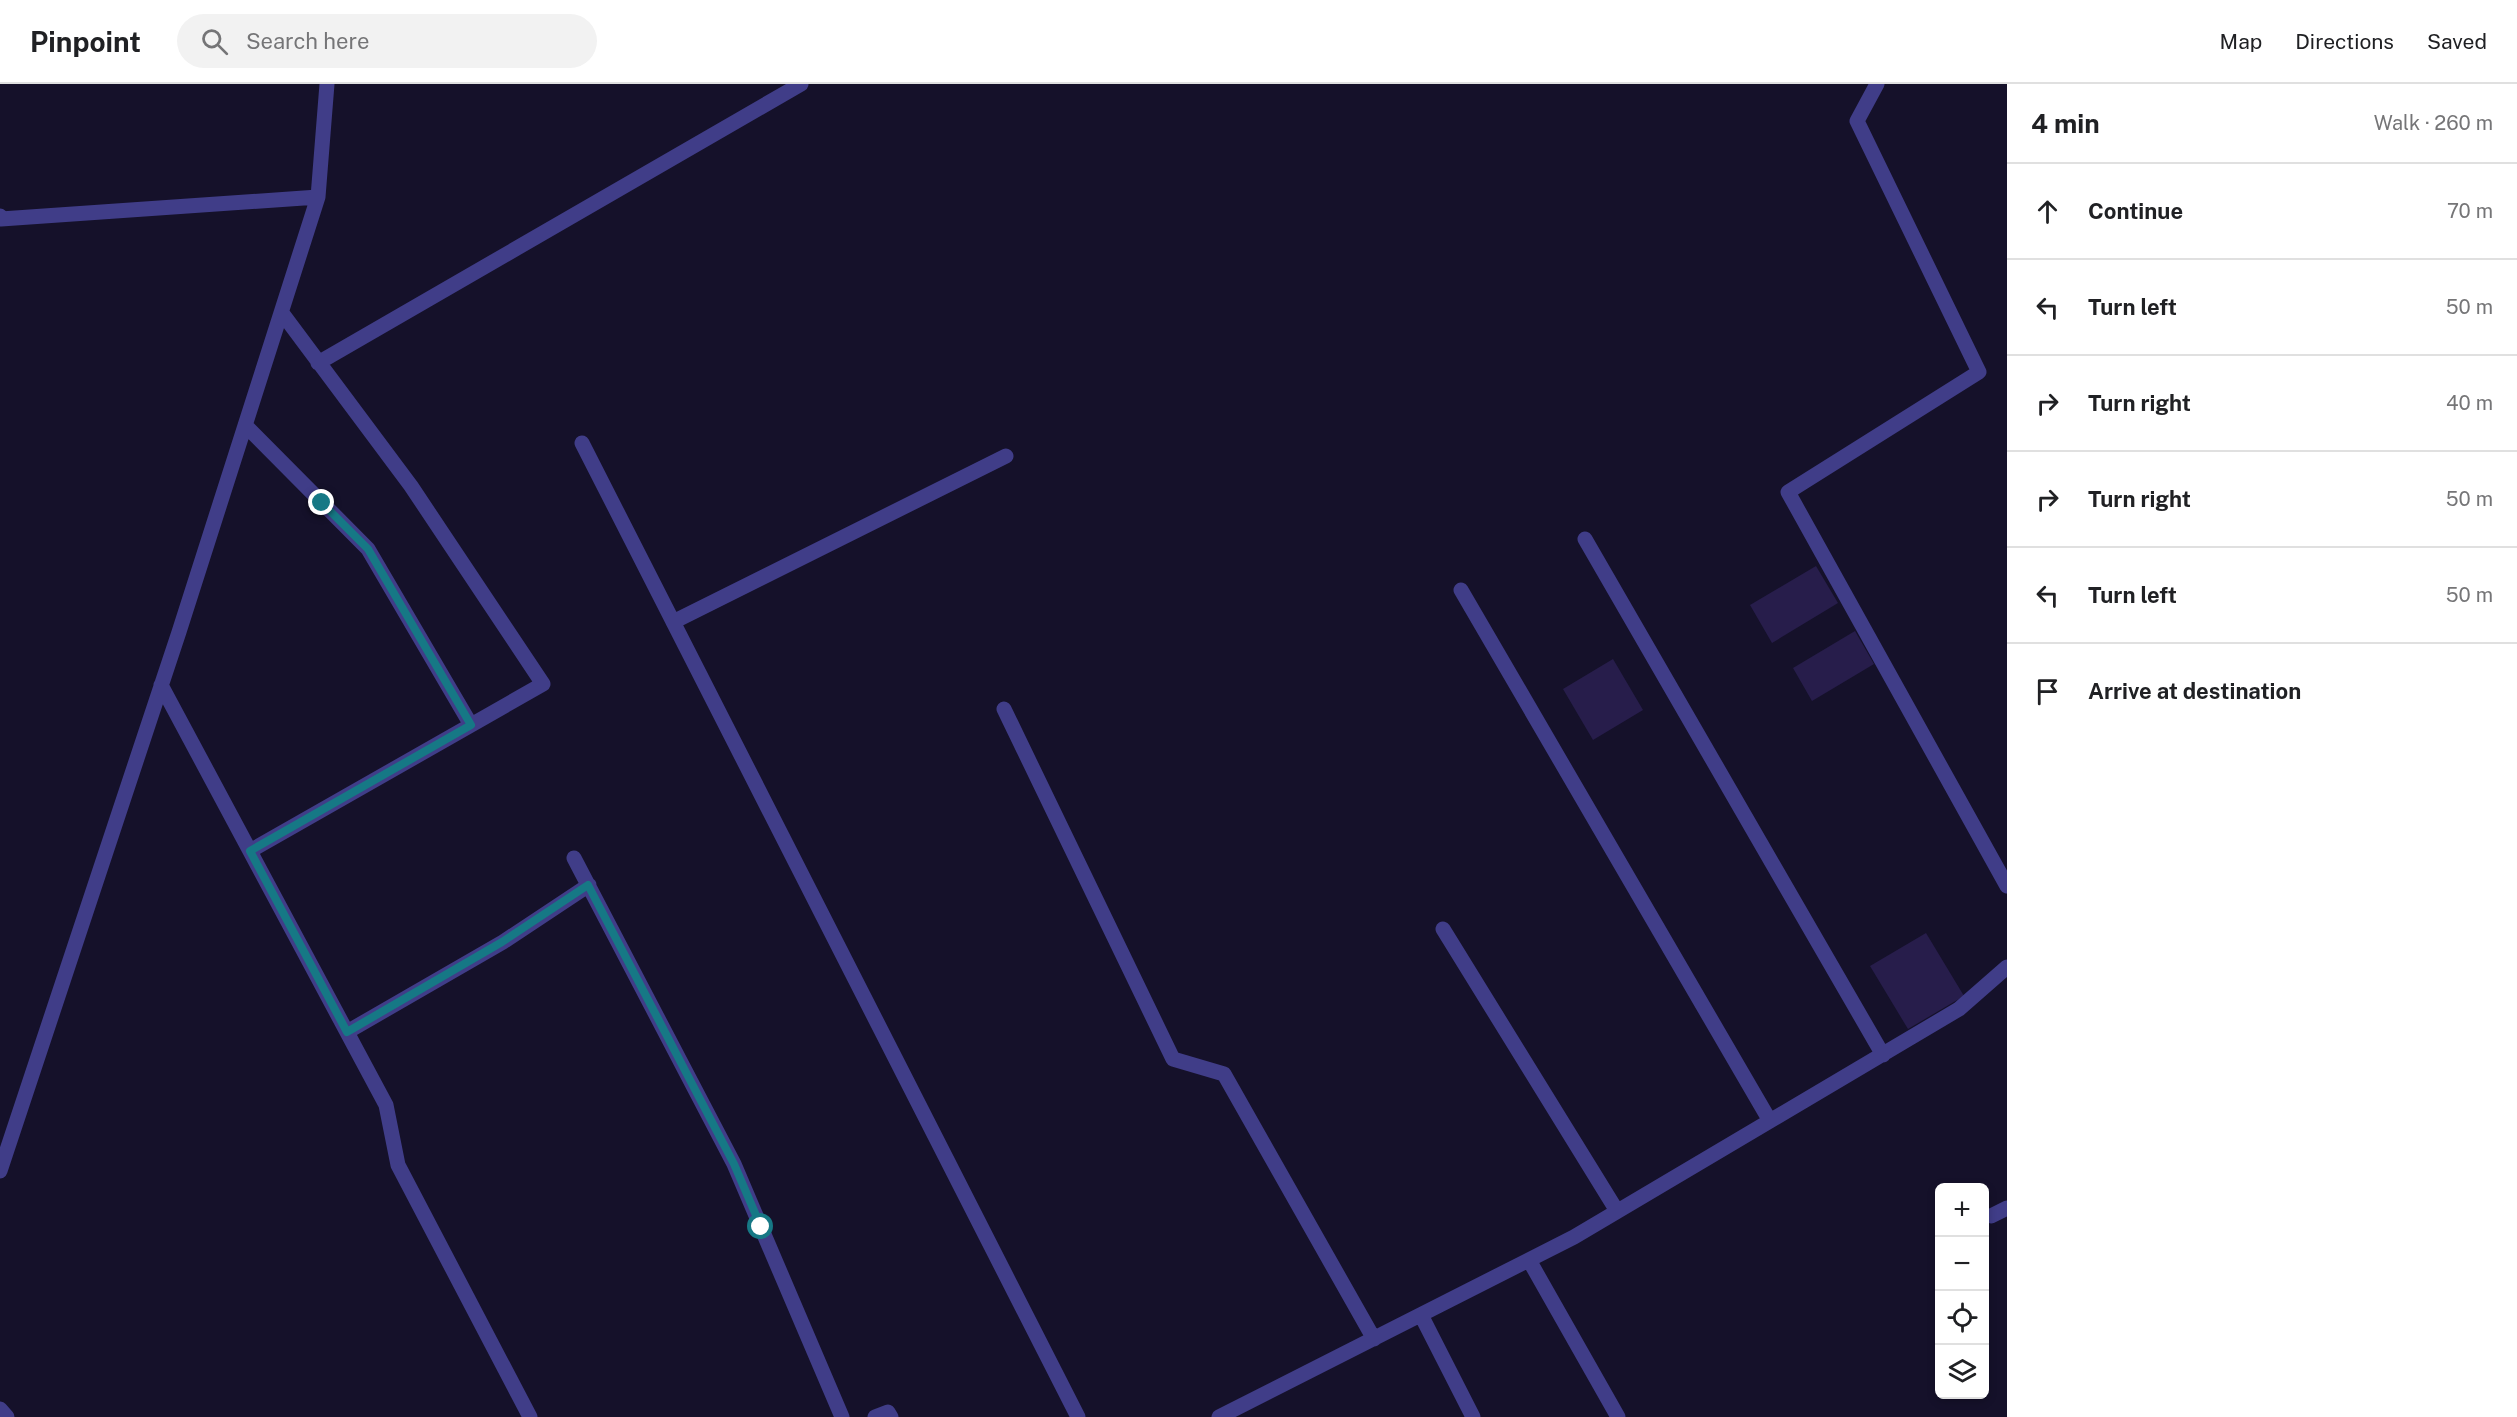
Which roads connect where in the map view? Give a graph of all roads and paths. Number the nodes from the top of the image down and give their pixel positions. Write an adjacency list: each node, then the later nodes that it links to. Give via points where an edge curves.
1 (327, 84): 4 (street)
2 (801, 84): 7 (street)
3 (1876, 84): 20 (street, via 1857,121 1979,372 1788,492)
4 (318, 197): 5 (street, via 1,219); 6 (street)
5 (0, 216)
6 (282, 313): 7 (street); 8 (street)
7 (318, 363): 16 (street, via 411,486 543,684)
8 (245, 426): 14 (street); 16 (street, via 368,549)
9 (582, 443): 13 (street)
10 (1006, 456): 13 (street)
11 (1585, 539): 24 (street)
12 (1461, 590): 25 (street)
13 (673, 622): 39 (street)
14 (161, 686): 17 (street); 26 (street)
15 (1004, 709): 32 (street, via 1173,1059 1224,1074)
16 (471, 725): 17 (street)
17 (250, 851): 23 (street)
18 (574, 858): 19 (street)
19 (588, 885): 23 (street, via 502,942); 36 (street, via 734,1164)
20 (2007, 886)
21 (1443, 929): 28 (street)
22 (2007, 967): 24 (street, via 1959,1009)
23 (347, 1032): 35 (street, via 386,1105 398,1164)
24 (1882, 1055): 25 (street)
25 (1770, 1121): 28 (street)
26 (2, 1159)
27 (2007, 1208): 29 (street)
28 (1617, 1211): 30 (street)
29 (1991, 1216)
30 (1529, 1260): 31 (street); 42 (street)
31 (1421, 1315): 32 (street); 41 (street)
32 (1374, 1338): 40 (street)
33 (0, 1409): 34 (street)
34 (7, 1417)
35 (530, 1417)
36 (842, 1417)
37 (875, 1417): 38 (street, via 888,1412)
38 (891, 1417)
39 (1078, 1417)
40 (1219, 1417)
41 (1473, 1417)
42 (1618, 1417)

